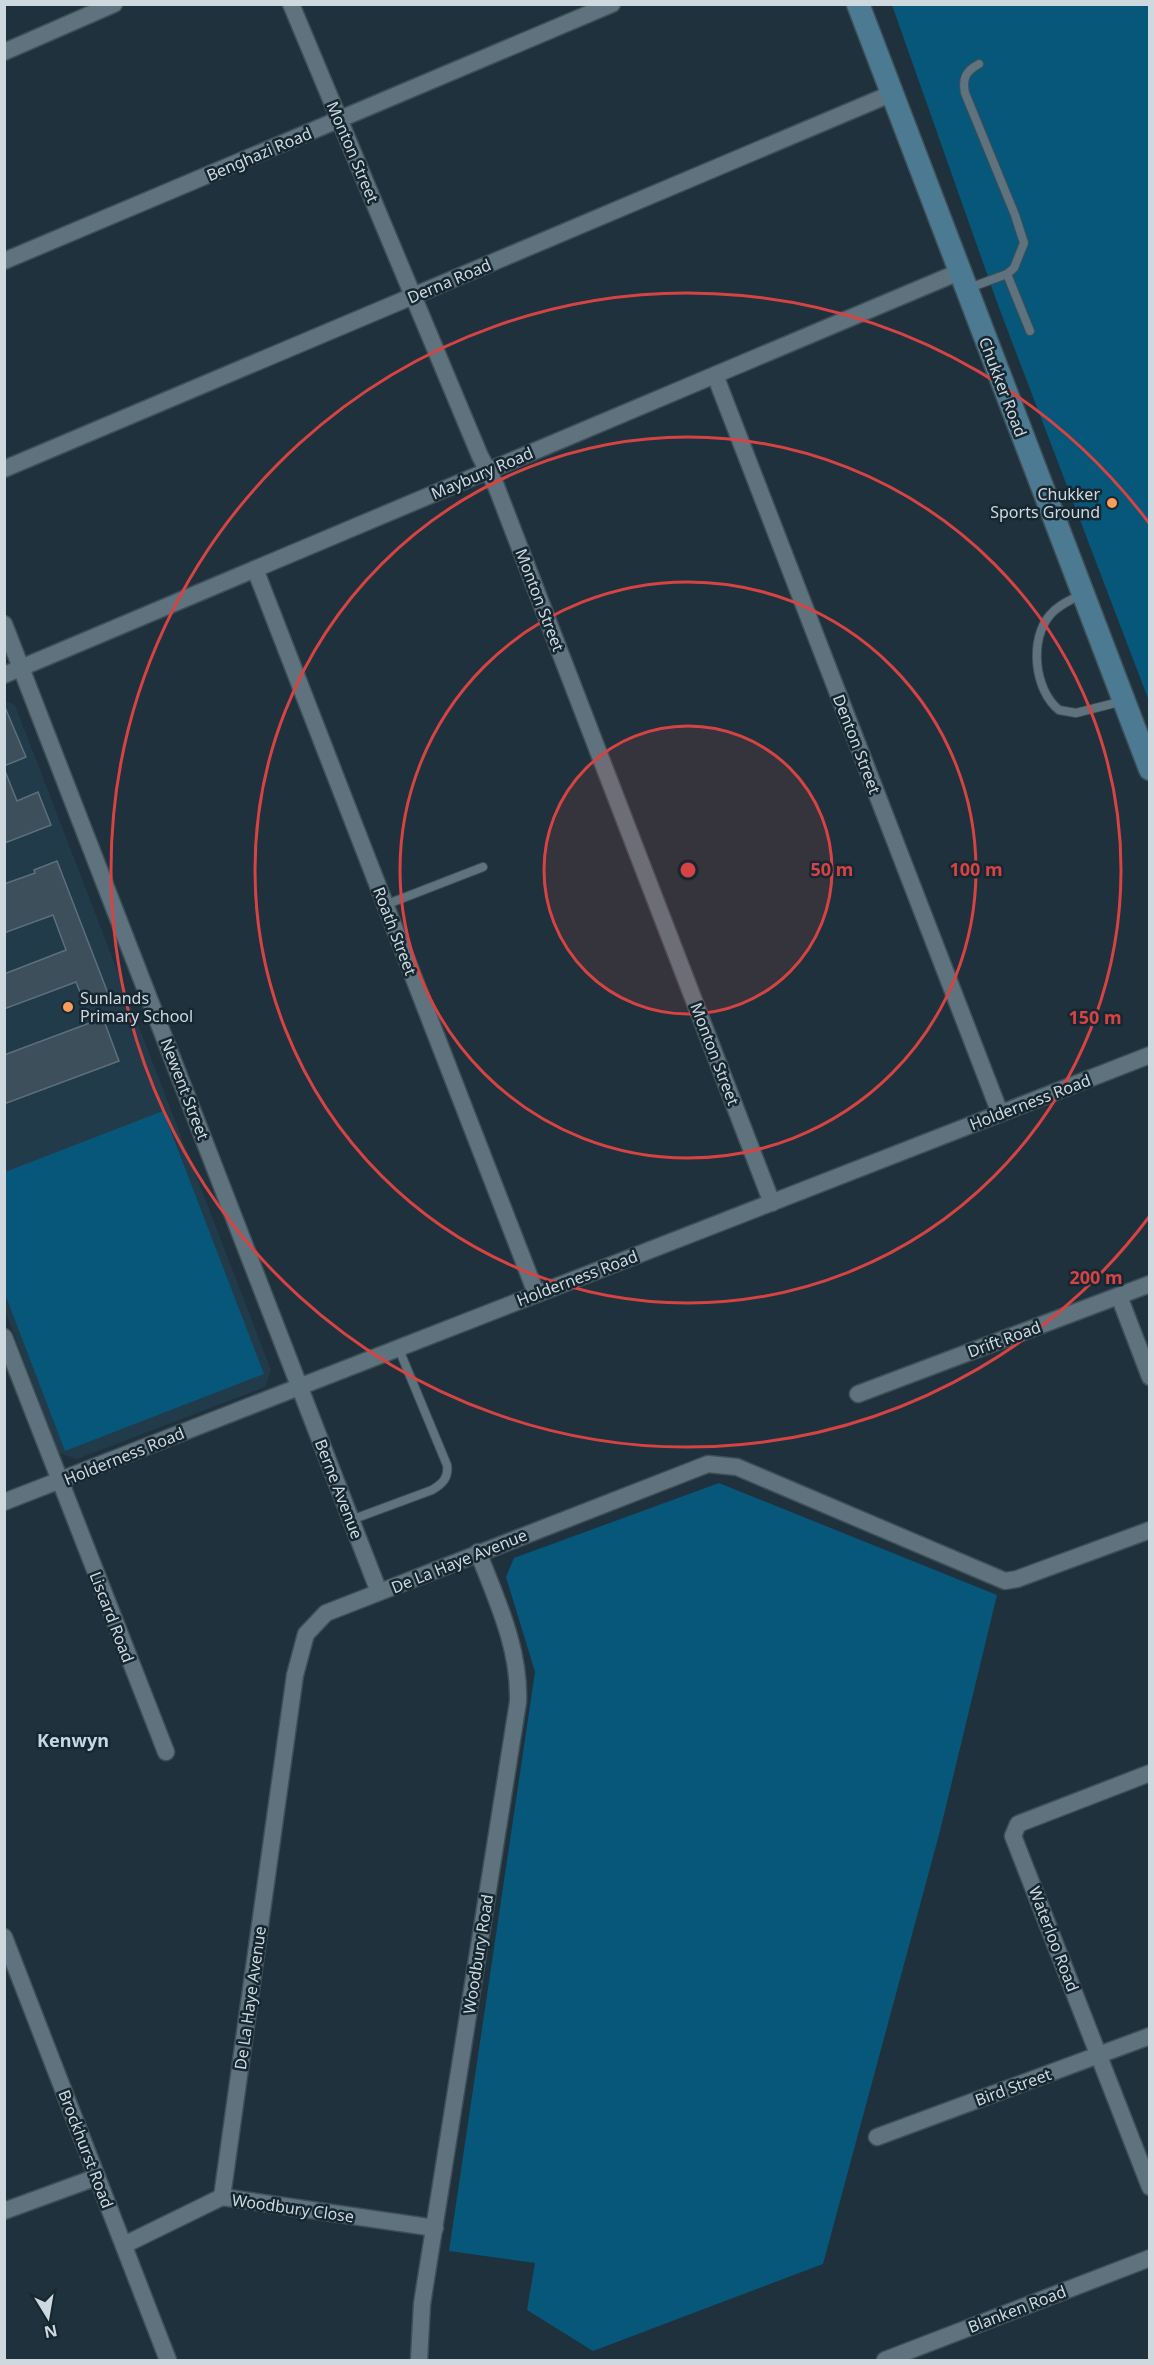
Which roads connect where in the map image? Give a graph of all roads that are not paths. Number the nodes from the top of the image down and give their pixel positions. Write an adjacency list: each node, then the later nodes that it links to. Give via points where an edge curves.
1 (114, 4): 5 (street)
2 (291, 4): 8 (street, Monton Street)
3 (612, 4): 8 (street, Benghazi Road)
4 (858, 4): 7 (street, Chukker Road)
5 (4, 51)
6 (979, 64): 10 (lane, via 968,70 964,78 965,93 1024,243 1017,264)
7 (893, 93): 11 (street, Chukker Road); 12 (street, Derna Road)
8 (340, 120): 9 (street, Benghazi Road); 12 (street, Monton Street)
9 (4, 261)
10 (1007, 274): 11 (lane); 13 (lane)
11 (963, 281): 14 (street, Maybury Road); 18 (street, Chukker Road)
12 (413, 296): 15 (street, Derna Road); 16 (street, Monton Street)
13 (1030, 331)
14 (715, 375): 16 (street, Maybury Road); 27 (street, Denton Street)
15 (4, 469)
16 (488, 471): 17 (street, Maybury Road); 28 (street, Monton Street)
17 (255, 569): 20 (street, Maybury Road); 25 (street, Roath Street)
18 (1083, 594): 22 (street, Chukker Road); 22 (lane, via 1050,615 1039,635 1036,655 1045,689 1053,706 1066,712)
19 (4, 624): 20 (street, Newent Street)
20 (23, 667): 21 (street, Maybury Road); 35 (street, Newent Street)
21 (4, 675)
22 (1124, 701): 23 (street, Chukker Road)
23 (1149, 769)
24 (483, 867): 25 (lane)
25 (385, 905): 30 (street, Roath Street)
26 (1149, 1055): 27 (street, Holderness Road)
27 (1000, 1113): 28 (street, Holderness Road)
28 (772, 1203): 30 (street, Holderness Road)
29 (1149, 1284): 31 (street, Drift Road)
30 (536, 1293): 33 (street, Holderness Road)
31 (1119, 1296): 34 (street); 36 (street, Drift Road)
32 (4, 1337): 37 (street, Liscard Road)
33 (398, 1347): 35 (street, Holderness Road); 39 (lane, via 448,1471 444,1481 432,1490)
34 (1149, 1377)
35 (299, 1387): 37 (street, Holderness Road); 39 (street, Berne Avenue)
36 (858, 1394)
37 (60, 1481): 38 (street, Holderness Road); 43 (street, Liscard Road)
38 (4, 1502)
39 (350, 1520): 42 (street, Berne Avenue)
40 (1149, 1530): 41 (street, De La Haye Avenue, via 1005,1581 737,1467 716,1463)
41 (478, 1552): 42 (street, De La Haye Avenue); 53 (street, Woodbury Road, via 515,1654 518,1702)
42 (379, 1592): 51 (street, De La Haye Avenue, via 326,1613 306,1634 301,1650)
43 (165, 1752)
44 (1149, 1773): 47 (street, Waterloo Road, via 1018,1824 1013,1836)
45 (4, 1937): 49 (street, Brockhurst Road)
46 (1149, 2036): 47 (street, Bird Street)
47 (1099, 2055): 48 (street, Bird Street); 50 (street, Waterloo Road)
48 (877, 2137)
49 (97, 2176): 52 (street); 54 (street, Brockhurst Road)
50 (1149, 2187)
51 (222, 2197): 53 (street, Woodbury Close); 54 (street, Woodbury Close)
52 (4, 2211)
53 (435, 2228): 57 (street, Woodbury Road, via 422,2304)
54 (124, 2245): 56 (street, Brockhurst Road)
55 (1149, 2258): 58 (street, Blanken Road)
56 (168, 2360)
57 (419, 2361)
58 (885, 2361)

